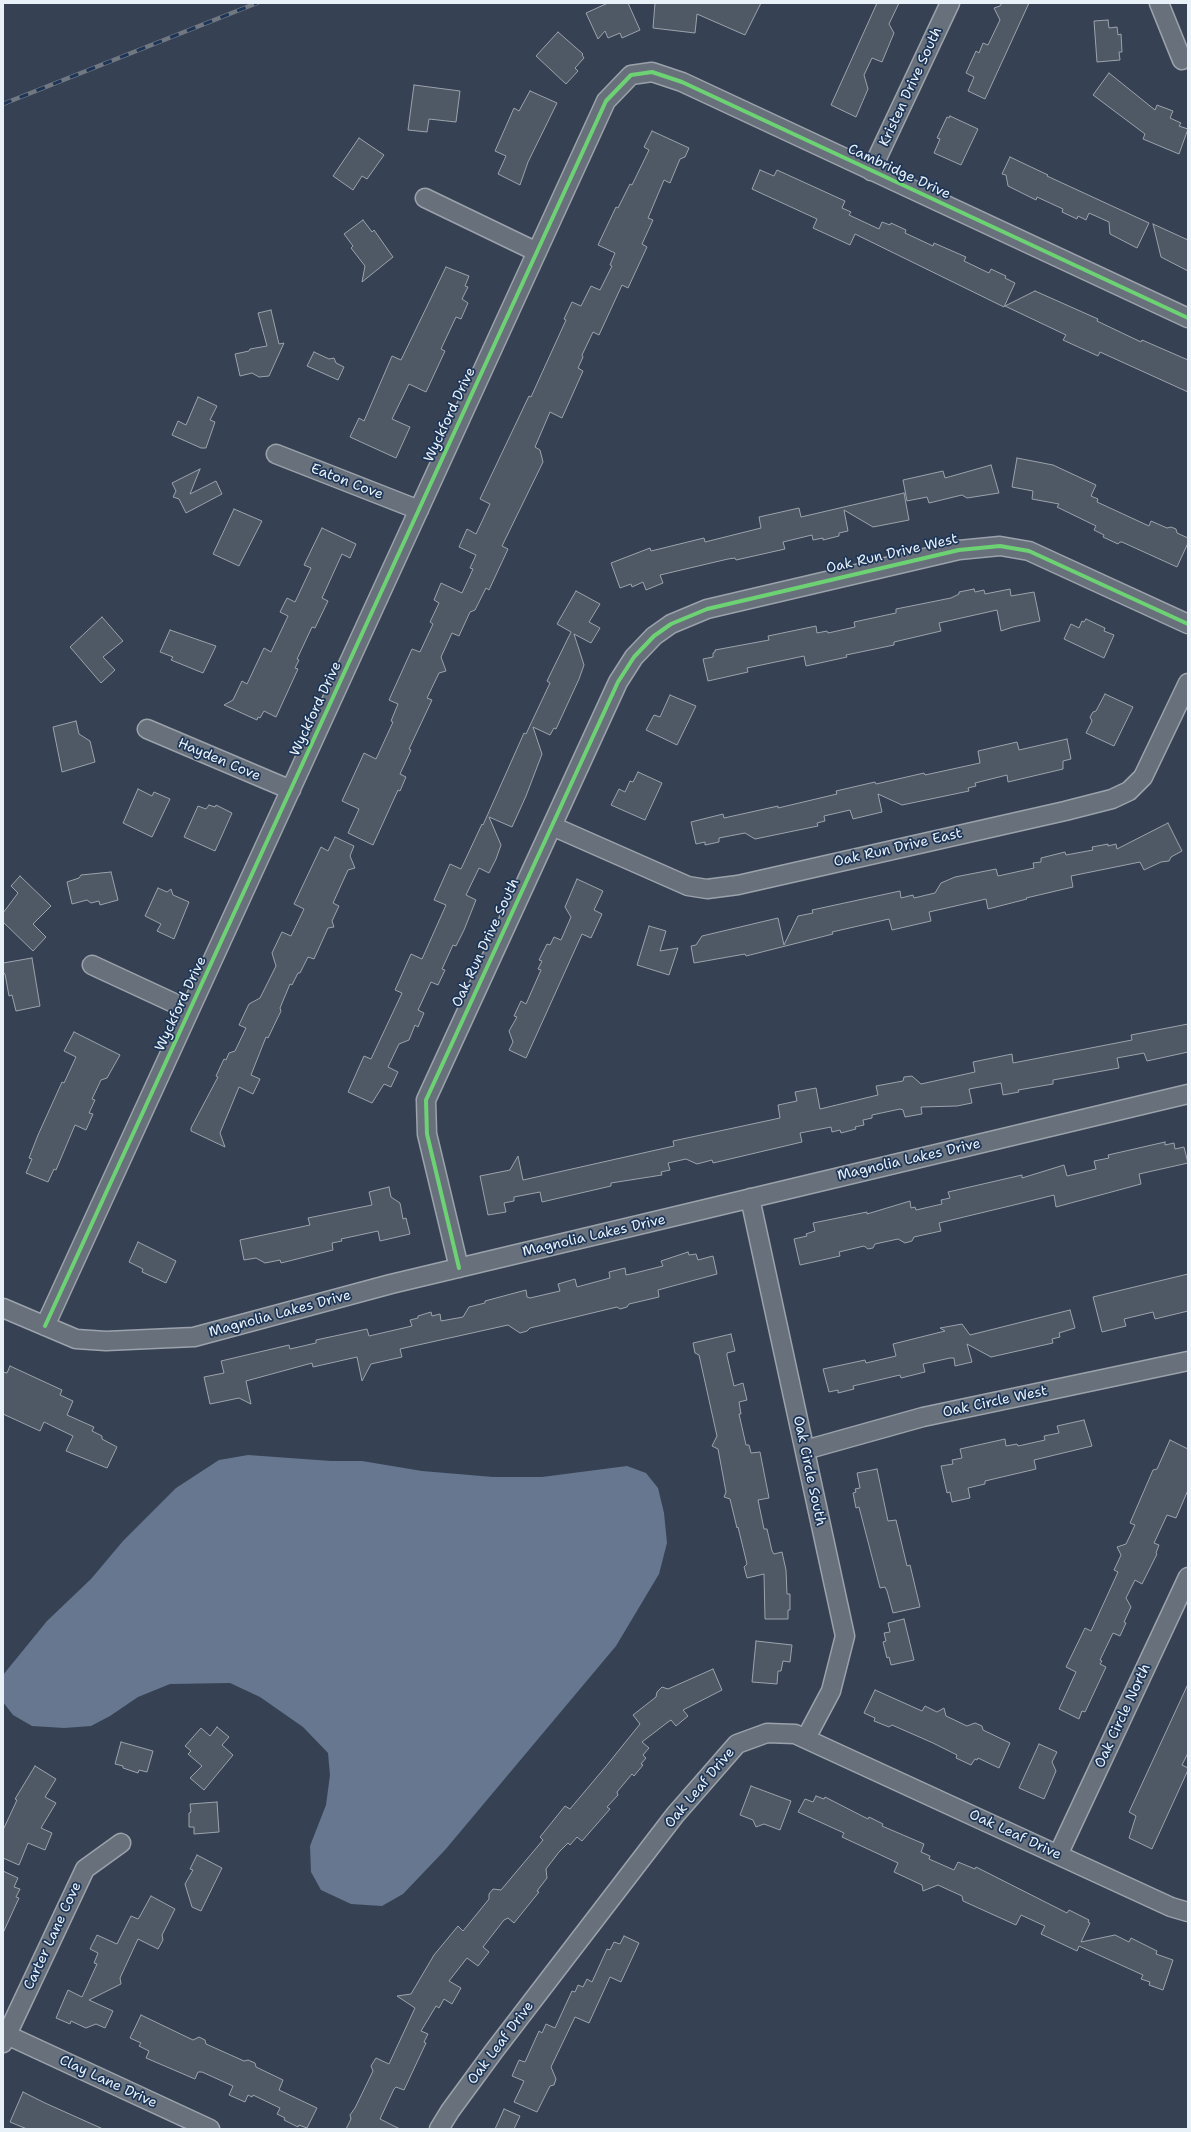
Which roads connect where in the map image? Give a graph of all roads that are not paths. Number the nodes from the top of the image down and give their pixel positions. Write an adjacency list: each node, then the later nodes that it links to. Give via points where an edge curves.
1 (950, 3): 5 (street, Kristen Drive South)
2 (1159, 3): 3 (street)
3 (1182, 60)
4 (606, 101): 5 (street, Cambridge Drive, via 631,75 652,72 666,75); 7 (street, Wyckford Drive)
5 (871, 171): 8 (street, Cambridge Drive)
6 (425, 198): 7 (street)
7 (537, 252): 10 (street, Wyckford Drive)
8 (1188, 318)
9 (276, 454): 10 (street, Eaton Cove)
10 (419, 510): 15 (street, Wyckford Drive)
11 (1188, 624): 12 (street, Oak Run Drive West, via 1029,551 1000,546 959,550 706,609 671,624)
12 (646, 644): 16 (street, Oak Run Drive South, via 618,682)
13 (1188, 683): 16 (street, Oak Run Drive East, via 1143,777 1129,791 1112,799 738,885 707,889 688,886)
14 (148, 730): 15 (street, Hayden Cove)
15 (291, 790): 18 (street, Wyckford Drive)
16 (552, 826): 21 (street, Oak Run Drive South, via 426,1100 427,1134)
17 (92, 965): 18 (street)
18 (190, 1010): 23 (street, Wyckford Drive)
19 (1188, 1094): 20 (street, Magnolia Lakes Drive)
20 (750, 1198): 21 (street, Magnolia Lakes Drive); 25 (street, Oak Circle South)
21 (459, 1268): 23 (street, Magnolia Lakes Drive, via 194,1337 106,1341 76,1339)
22 (3, 1308): 23 (street, Magnolia Lakes Drive)
23 (45, 1326)
24 (1188, 1361): 25 (street, Oak Circle West, via 923,1417)
25 (805, 1450): 27 (street, Oak Circle South, via 845,1636 831,1691)
26 (1188, 1577): 29 (street, Oak Circle North)
27 (806, 1738): 29 (street, Oak Leaf Drive); 33 (street, Oak Leaf Drive, via 795,1734 767,1733 737,1744 718,1763 499,2044)
28 (121, 1843): 31 (street, Carter Lane Cove, via 85,1869)
29 (1058, 1855): 30 (street, Oak Leaf Drive, via 1171,1907)
30 (1188, 1912)
31 (5, 2039): 32 (street, Clay Lane Drive)
32 (210, 2129)
33 (439, 2129)

